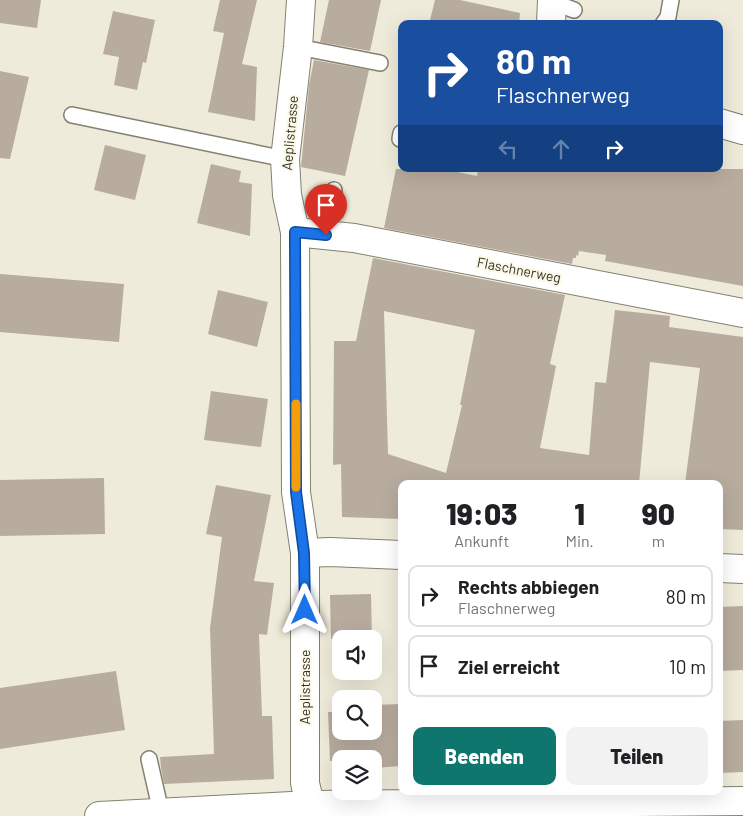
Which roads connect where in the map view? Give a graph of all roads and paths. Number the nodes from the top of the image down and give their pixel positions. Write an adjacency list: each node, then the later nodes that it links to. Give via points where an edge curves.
1 (301, 0): 4 (street, Aeplistrasse)
2 (671, 0): 3 (lane)
3 (666, 20)
4 (298, 47): 5 (lane); 9 (street, Aeplistrasse)
5 (380, 63)
6 (72, 114): 9 (lane)
7 (723, 124): 8 (street)
8 (743, 130)
9 (285, 159): 11 (street, Aeplistrasse, via 287,195)
10 (334, 190): 12 (lane)
11 (295, 232): 12 (street, Flaschnerweg); 14 (street, Aeplistrasse, via 296,492)
12 (326, 235): 13 (street, Flaschnerweg)
13 (743, 313)
14 (304, 553): 15 (street); 21 (street, Aeplistrasse, via 305,783)
15 (398, 555)
16 (723, 568): 17 (street)
17 (743, 570)
18 (149, 759): 22 (lane)
19 (743, 802): 20 (street)
20 (541, 810): 21 (street)
21 (313, 811): 22 (street)
22 (161, 812): 23 (street)
23 (99, 816)

